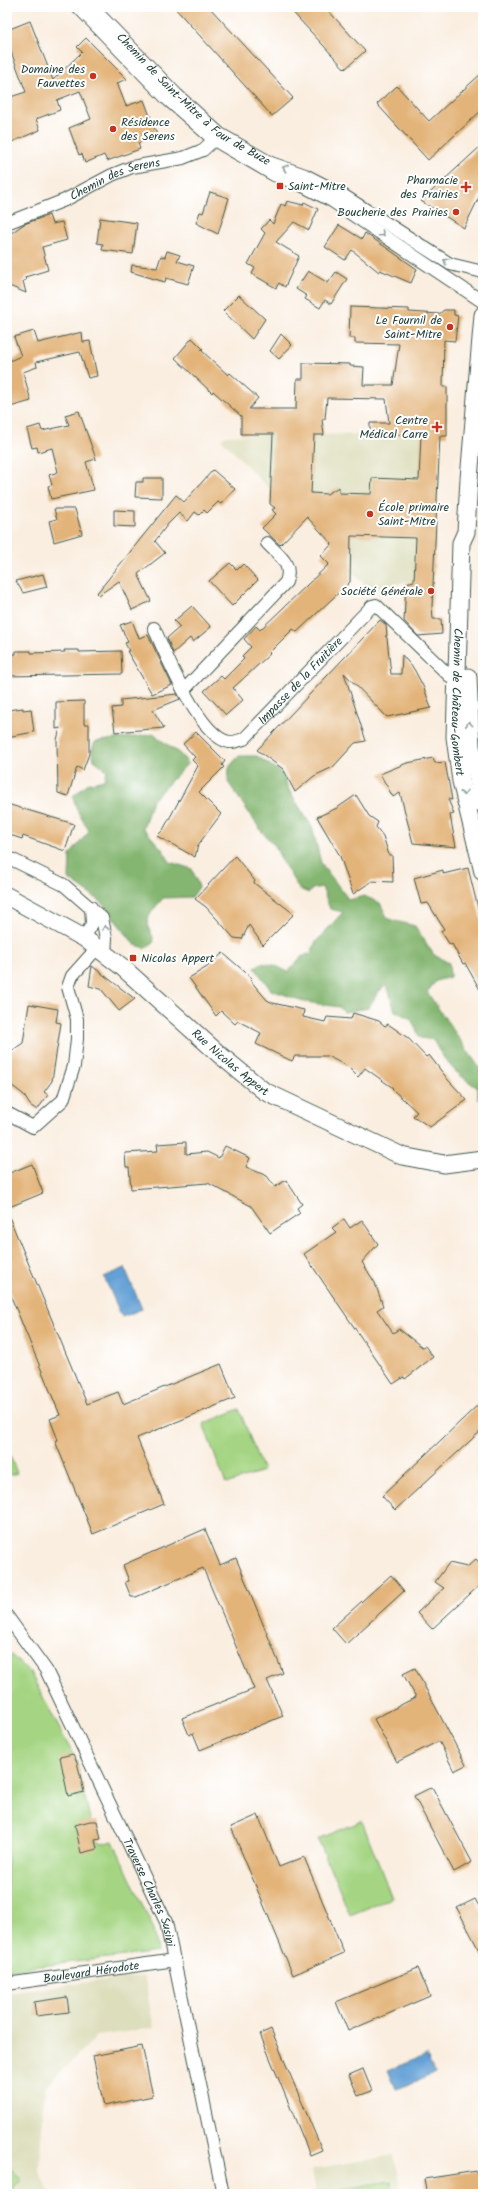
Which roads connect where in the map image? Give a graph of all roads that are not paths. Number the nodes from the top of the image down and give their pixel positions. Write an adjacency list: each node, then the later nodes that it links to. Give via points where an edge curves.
1 (78, 7): 3 (street, Chemin de Saint-Mitre à Four de Buze, via 167,99)
2 (92, 7): 3 (street, Chemin de Saint-Mitre à Four de Buze)
3 (217, 137): 4 (street, Chemin de Saint-Mitre à Four de Buze, via 274,175); 5 (street, Chemin des Serens, via 203,150 183,158 132,167 65,200)
4 (303, 180): 6 (street, Chemin de Saint-Mitre à Four de Buze, one-way to 4, via 450,264 338,192); 7 (street, Chemin de Saint-Mitre à Four de Buze, one-way to 7)
5 (7, 223)
6 (483, 272)
7 (483, 302)
8 (483, 315): 11 (street, Chemin de Château-Gombert, via 466,532 461,543)
9 (267, 543): 12 (street, via 286,564 289,573 286,582)
10 (154, 628): 12 (street, Impasse de la Fruitière)
11 (463, 689): 12 (street, Impasse de la Fruitière, via 376,605 372,606 244,739 230,742 216,736 199,717); 13 (street, Chemin de Château-Gombert, one-way to 11); 15 (street, Chemin de Château-Gombert, one-way to 15, via 455,737 461,781)
12 (184, 690)
13 (483, 804)
14 (7, 857): 17 (street, via 64,885)
15 (483, 872)
16 (7, 896): 18 (street, Rue Nicolas Appert)
17 (91, 907): 18 (street); 18 (street, one-way to 17, via 106,925)
18 (95, 946): 19 (street, via 72,976 68,987 77,1019 77,1039 74,1066 63,1100 33,1127); 20 (street, Rue Nicolas Appert, via 264,1091 402,1156 444,1164)
19 (7, 1113)
20 (483, 1159)
21 (7, 1616): 22 (street, Traverse Charles Susini, via 46,1670 166,1922)
22 (175, 1960): 23 (street, Boulevard Hérodote); 24 (street, Traverse Charles Susini)
23 (7, 1984)
24 (223, 2194)

